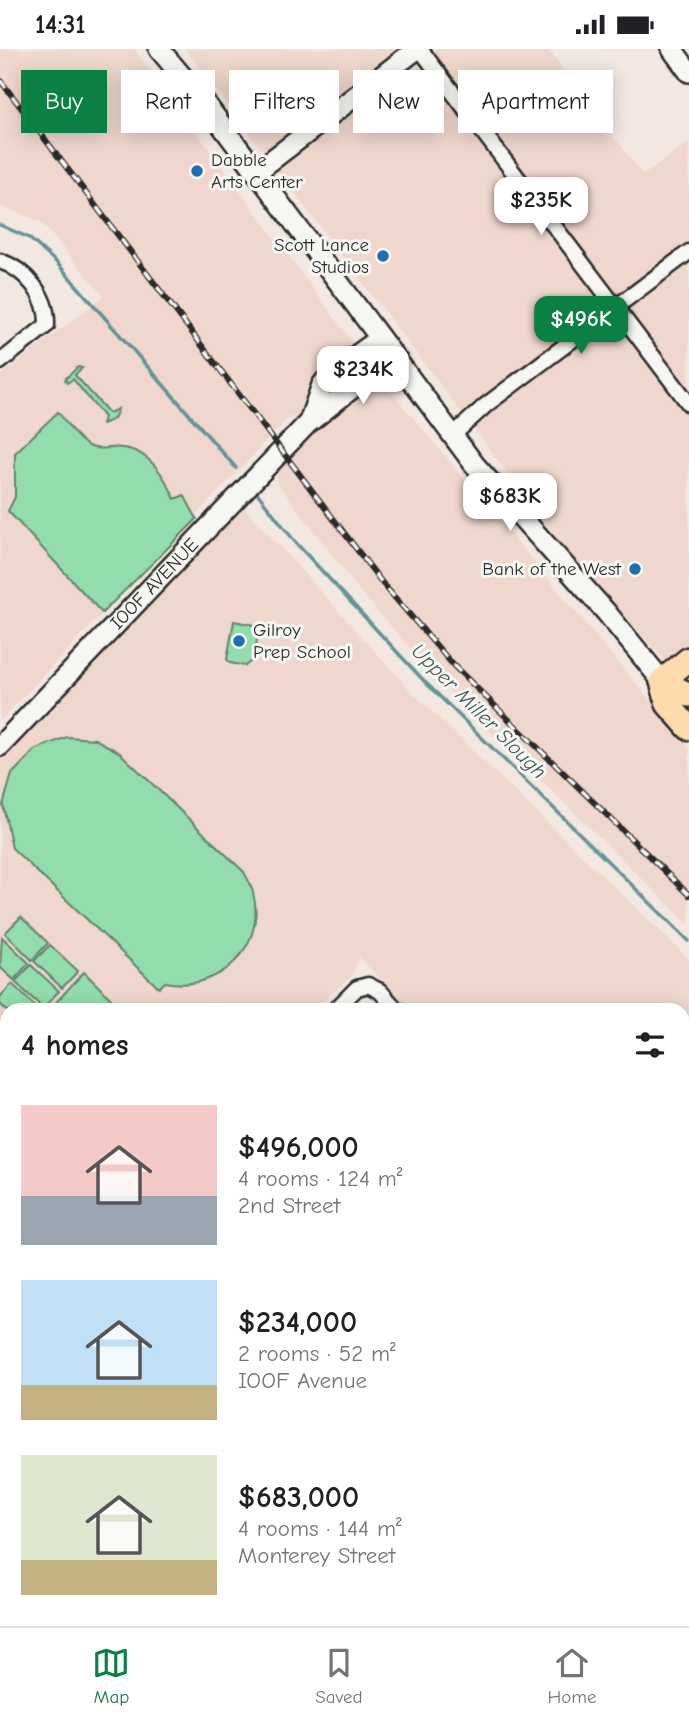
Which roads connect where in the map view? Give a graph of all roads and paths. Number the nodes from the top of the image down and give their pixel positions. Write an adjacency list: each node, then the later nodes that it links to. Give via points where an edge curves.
1 (159, 49): 5 (street)
2 (418, 49): 5 (street); 8 (street)
3 (672, 49): 4 (street)
4 (689, 72)
5 (256, 172): 9 (street)
6 (689, 252): 8 (street)
7 (0, 261): 11 (street, via 42,297 47,313 47,325)
8 (616, 307): 12 (street); 14 (street, via 485,405)
9 (379, 339): 10 (street); 13 (street, IOOF AVENUE, via 331,374 322,385)
10 (392, 357): 13 (street, IOOF AVENUE); 14 (street)
11 (0, 362)
12 (689, 404)
13 (309, 423): 19 (street, IOOF AVENUE)
14 (453, 435): 16 (street)
15 (689, 659): 16 (main road)
16 (662, 681): 17 (main road); 18 (main road, via 668,703)
17 (689, 695)
18 (689, 728)
19 (0, 746)
20 (342, 1003): 21 (street, via 357,988 368,985)
21 (390, 1003)

